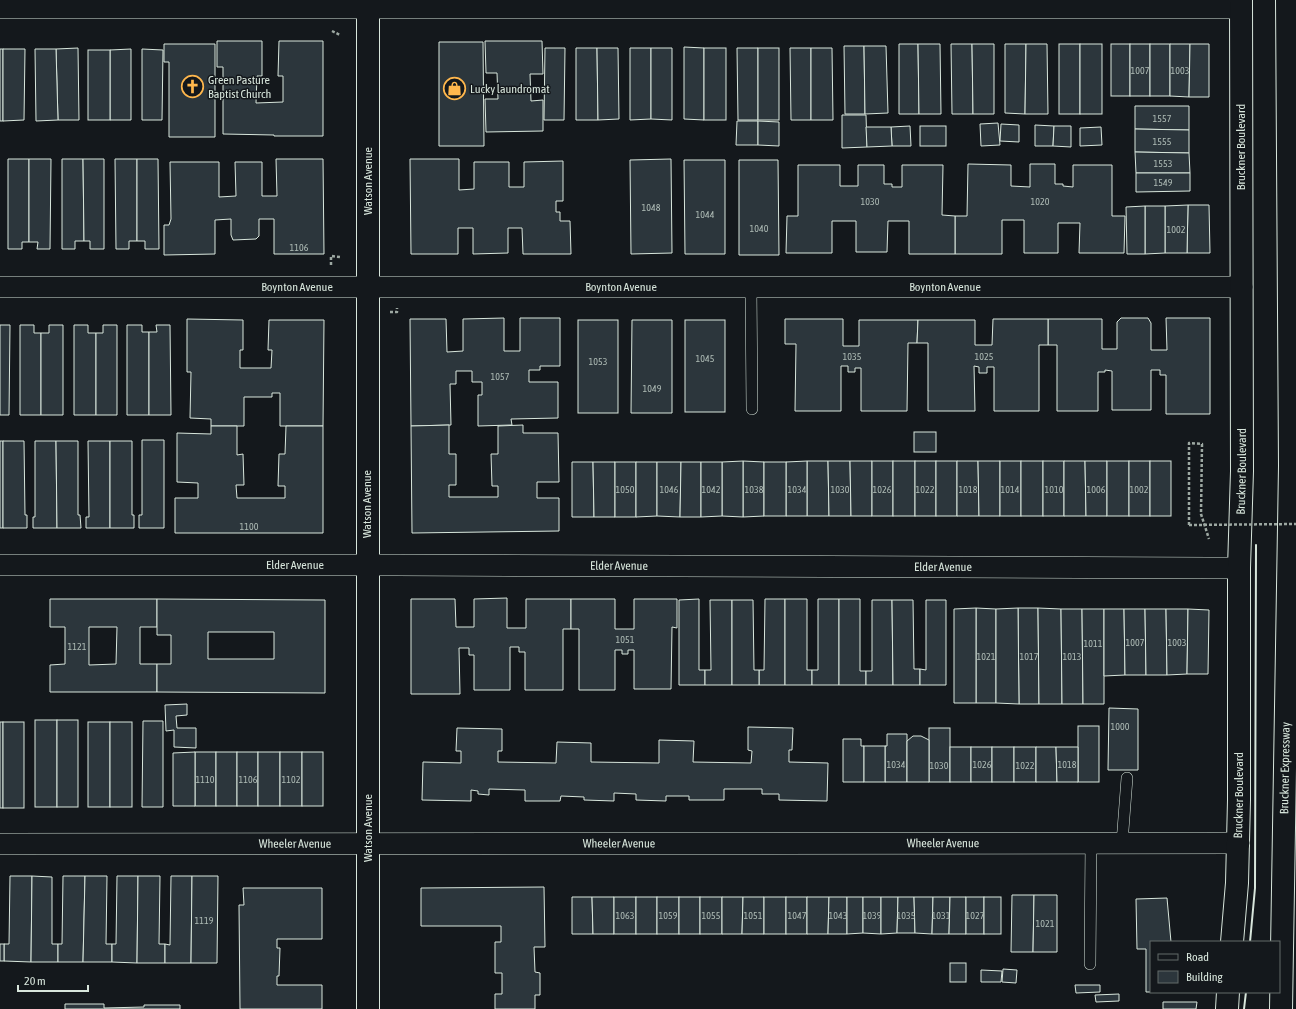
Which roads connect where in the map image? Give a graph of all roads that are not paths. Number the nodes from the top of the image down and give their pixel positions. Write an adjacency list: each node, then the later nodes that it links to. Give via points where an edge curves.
1 (1286, 0): 21 (main road, Bruckner Expressway, via 1290,466)
2 (367, 4): 3 (street); 4 (street); 8 (main road, Watson Avenue)
3 (1241, 4): 7 (main road, Bruckner Boulevard)
4 (0, 8)
5 (0, 287): 8 (street, Boynton Avenue)
6 (751, 287): 7 (street, Boynton Avenue); 8 (street, Boynton Avenue); 9 (lane)
7 (1242, 287): 12 (main road, Bruckner Boulevard)
8 (368, 288): 11 (main road, Watson Avenue)
9 (752, 409)
10 (0, 565): 11 (street, Elder Avenue)
11 (367, 565): 12 (street, Elder Avenue); 14 (main road, Watson Avenue)
12 (1239, 568): 17 (main road, Bruckner Boulevard)
13 (1128, 778): 16 (lane)
14 (368, 843): 15 (street, Wheeler Avenue); 18 (street, Wheeler Avenue); 24 (main road, Watson Avenue)
15 (1091, 843): 16 (street, Wheeler Avenue); 20 (lane)
16 (1122, 843): 17 (street, Wheeler Avenue)
17 (1239, 843): 19 (main road, Bruckner Boulevard)
18 (0, 844)
19 (1232, 941)
20 (1090, 964)
21 (1280, 970): 27 (main road, Bruckner Expressway)
22 (1228, 993): 25 (main road)
23 (1272, 993): 26 (main road)
24 (368, 1009)
25 (1227, 1009)
26 (1266, 1009)
27 (1281, 1009)

